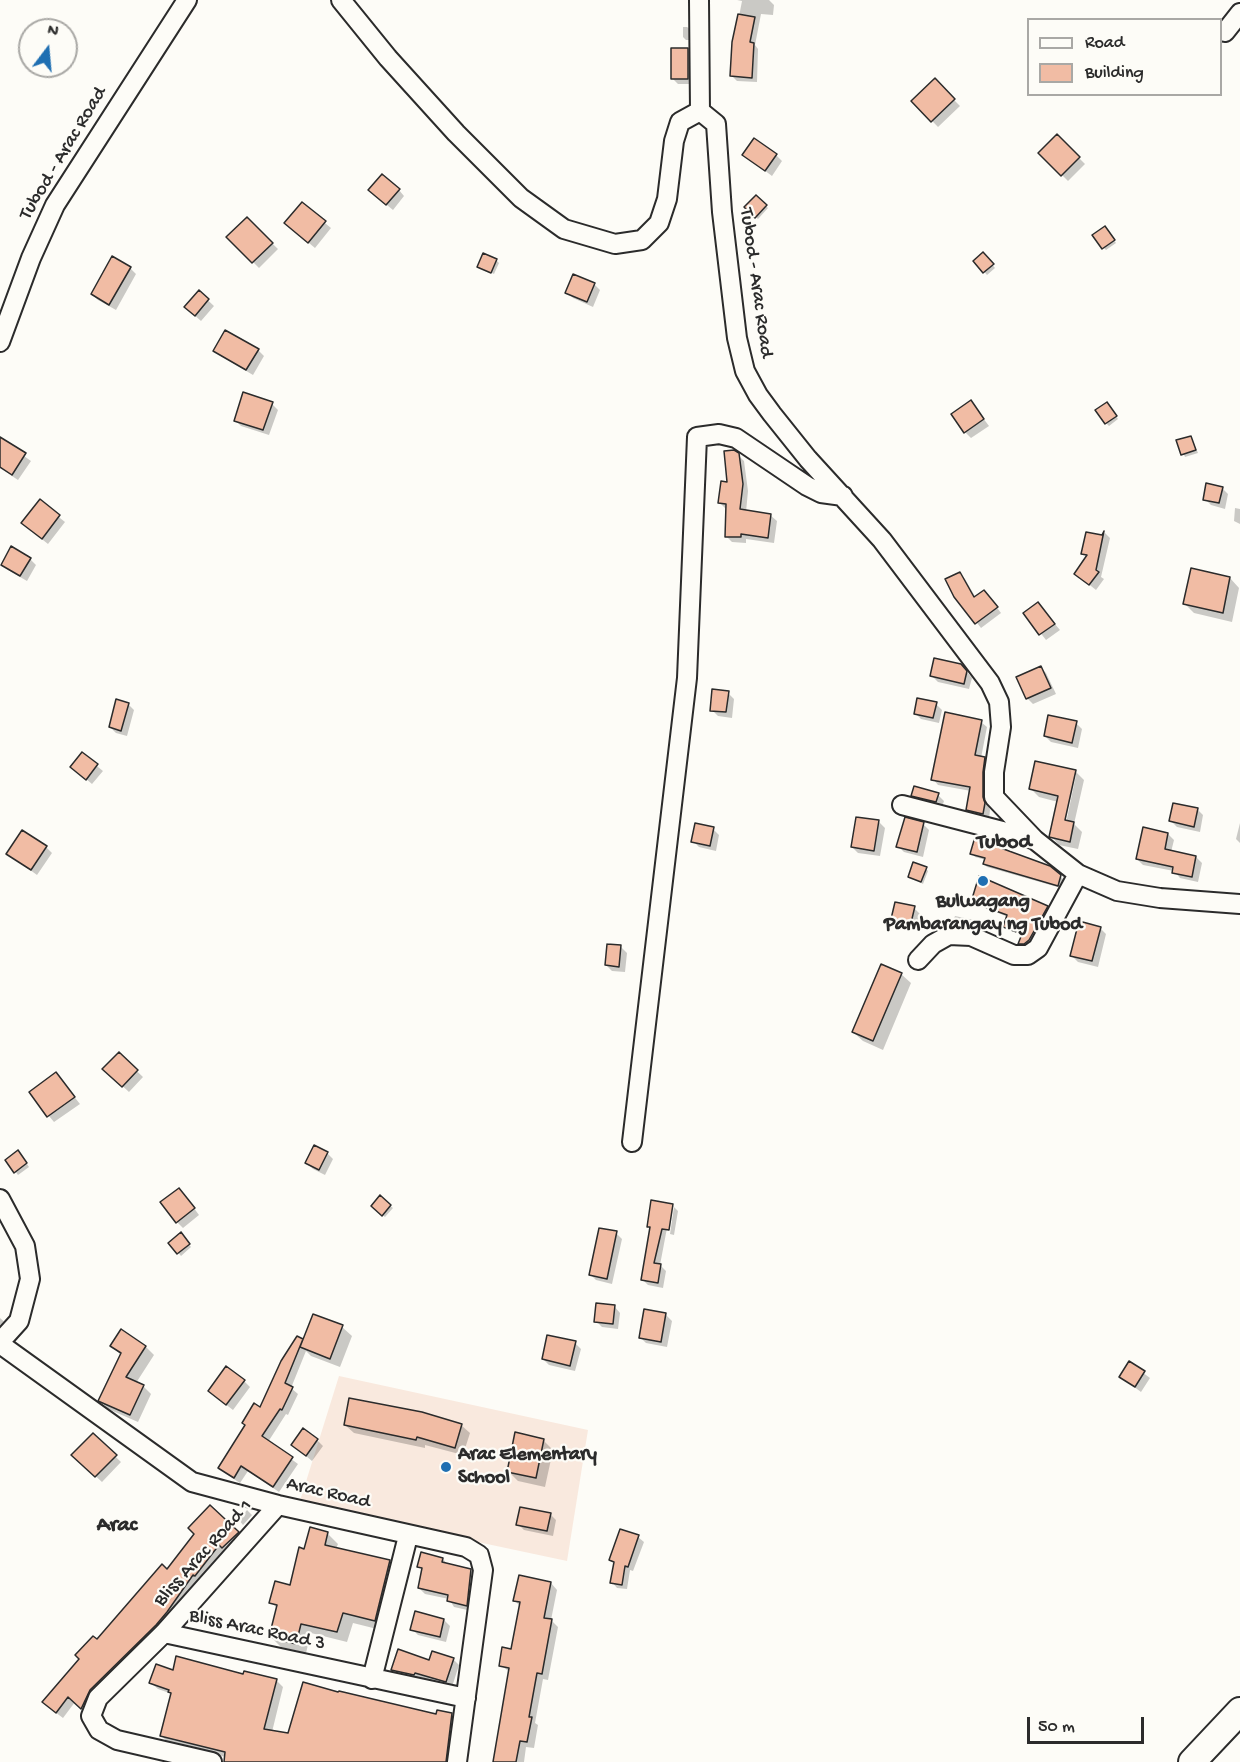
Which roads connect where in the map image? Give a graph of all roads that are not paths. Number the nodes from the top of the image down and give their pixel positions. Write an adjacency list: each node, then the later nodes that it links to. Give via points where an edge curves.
1 (187, 0): 7 (street, Tubod - Arac Road, via 55,205)
2 (341, 0): 6 (street, via 456,133 521,198 564,229 615,244 642,240 659,223 668,199 674,141 680,122)
3 (699, 0): 6 (street)
4 (1240, 13): 5 (street)
5 (1226, 32)
6 (700, 111): 8 (street, Tubod - Arac Road, via 716,124 722,212 737,338 745,371 772,414)
7 (0, 342)
8 (843, 496): 10 (street, Tubod - Arac Road, via 882,540 990,683 999,702 1001,727 994,797); 14 (street, via 807,486 736,438 719,434 697,437 687,678)
9 (902, 805): 10 (street)
10 (1035, 840): 11 (street, Tubod - Arac Road)
11 (1078, 873): 12 (street, Tubod - Arac Road, via 1117,891); 13 (street, via 1038,948 1028,956 1014,955 971,936 949,935 933,944)
12 (1240, 904)
13 (918, 960)
14 (632, 1142)
15 (0, 1199): 16 (street, via 25,1246 30,1279 19,1321)
16 (0, 1343): 17 (street, Arac Road, via 192,1482)
17 (278, 1505): 18 (street, Arac Road); 19 (street, Bliss Arac Road 1)
18 (408, 1536): 20 (street); 21 (street, Arac Road, via 466,1547 479,1555 483,1570)
19 (164, 1633): 20 (street, Bliss Arac Road 3); 23 (street, Bliss Arac Road 3, via 98,1698 91,1716 99,1730 117,1740)
20 (372, 1679): 21 (street, Bliss Arac Road 3)
21 (466, 1698): 24 (street, Arac Road)
22 (1240, 1711): 25 (main road)
23 (212, 1762)
24 (458, 1762)
25 (1192, 1762)

